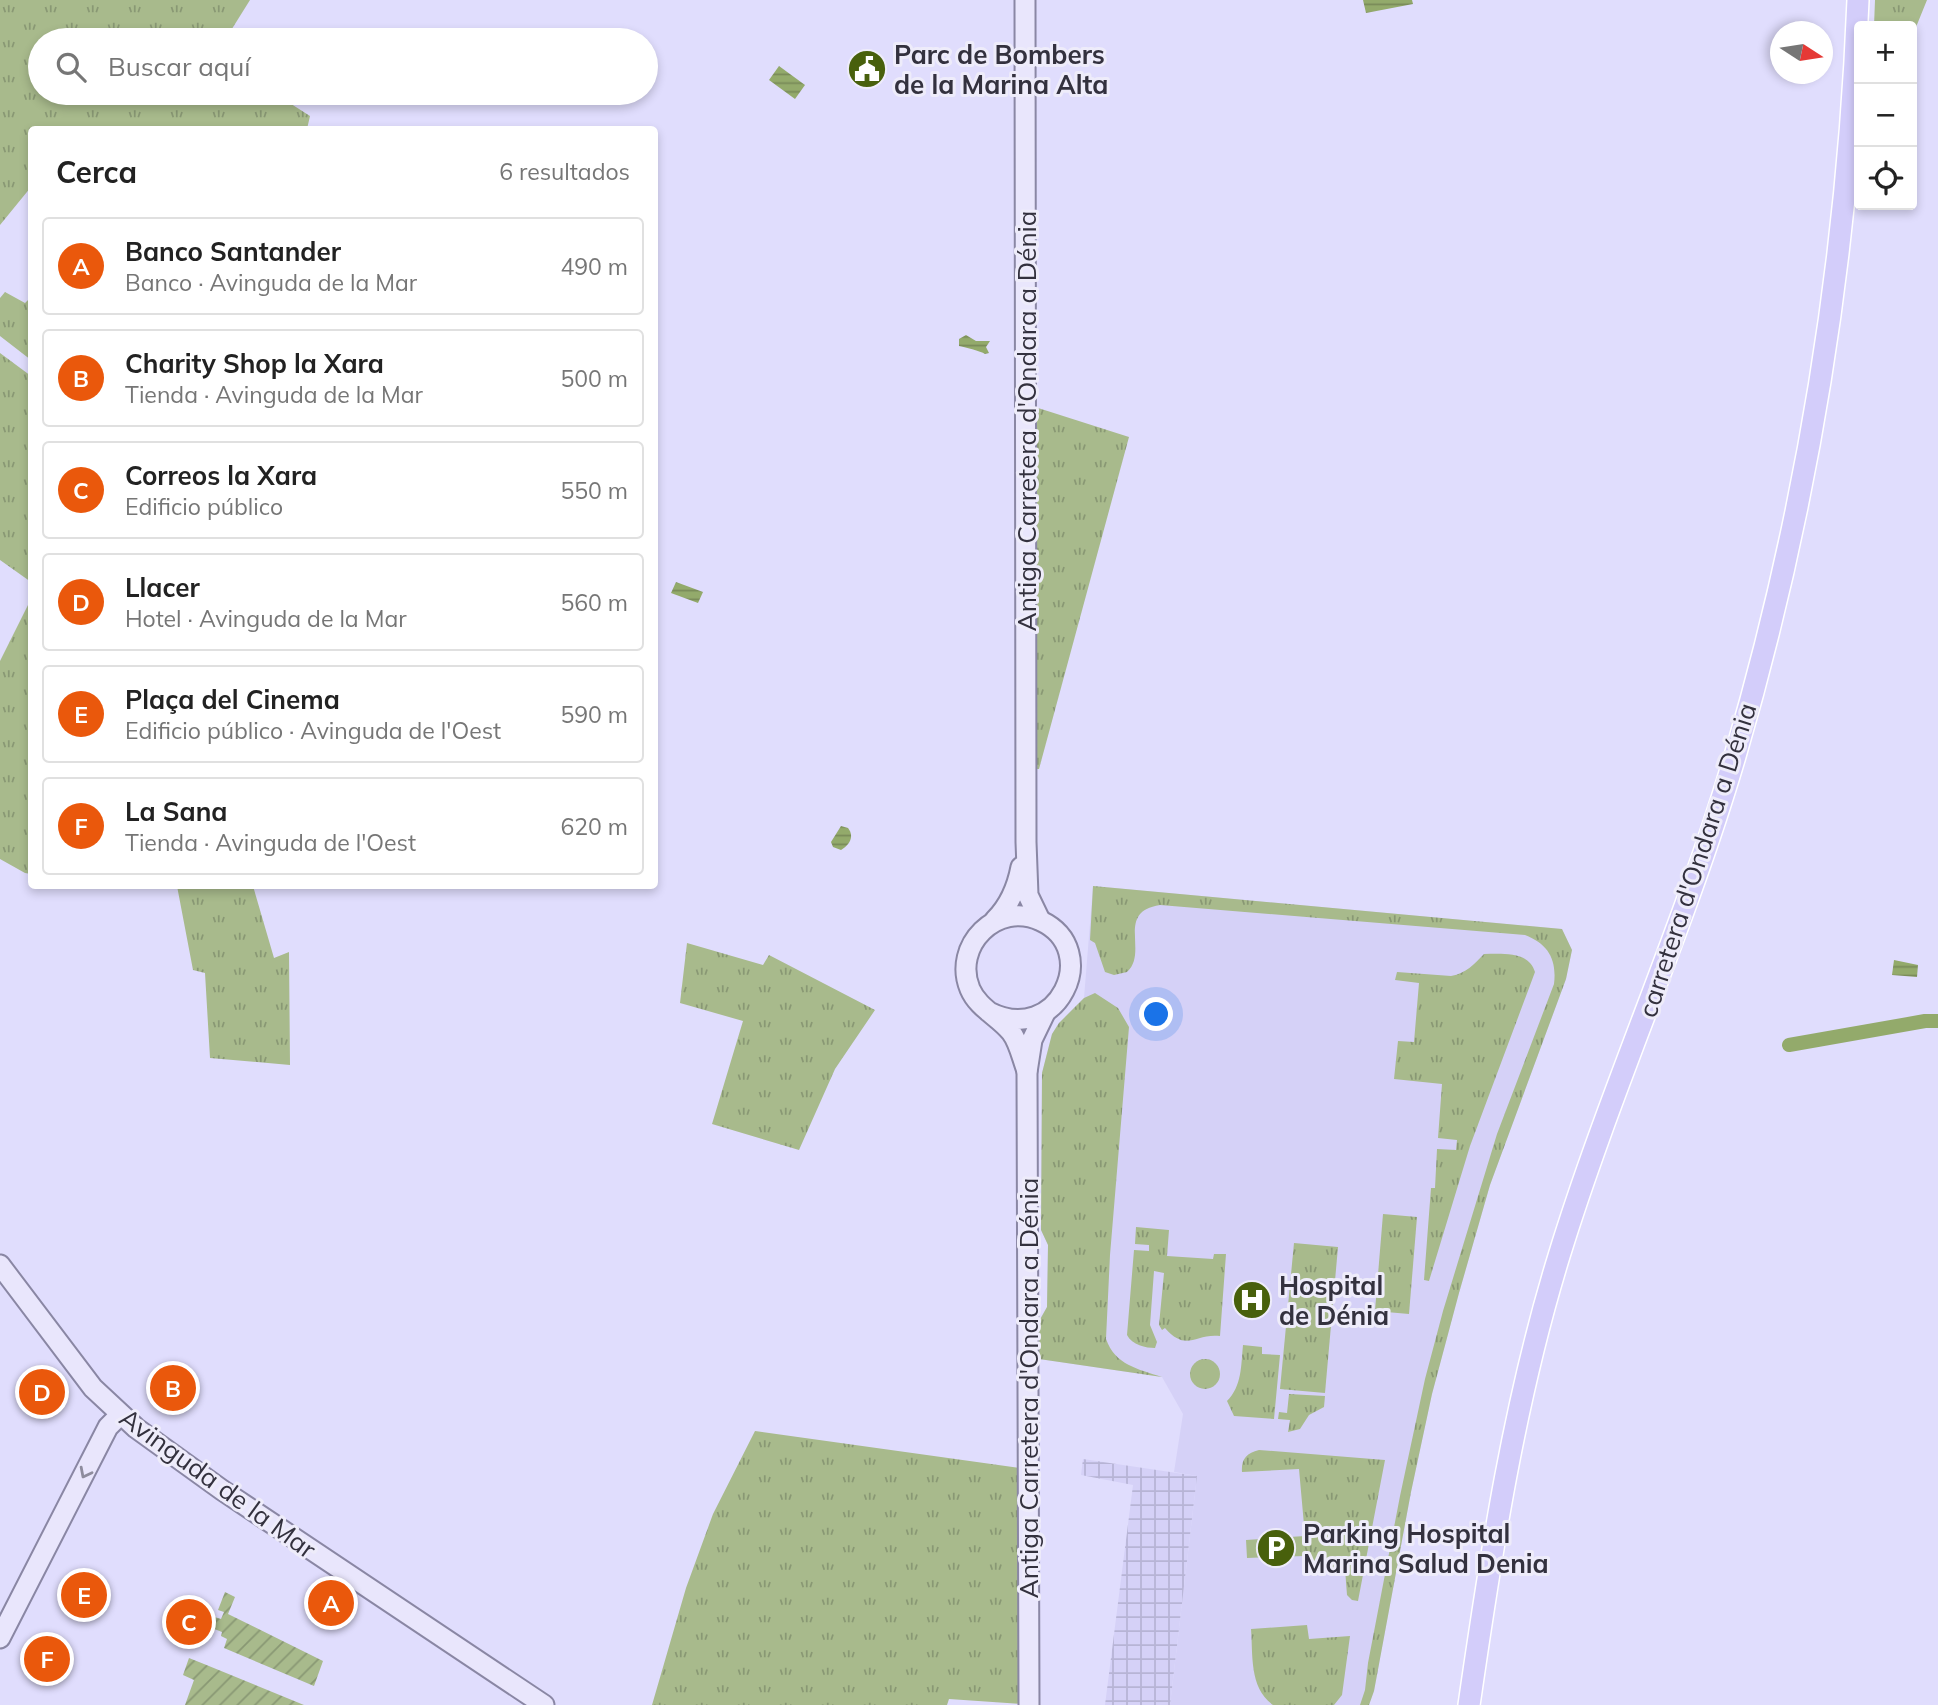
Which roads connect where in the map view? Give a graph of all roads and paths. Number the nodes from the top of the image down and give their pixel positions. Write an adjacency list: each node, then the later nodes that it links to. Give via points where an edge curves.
1 (1025, 0): 3 (street, Antiga Carretera d'Ondara a Dénia)
2 (1858, 0): 9 (main road, carretera d'Ondara a Dénia, via 1846,183 1827,335 1774,610 1692,891)
3 (1026, 842): 4 (street, Antiga Carretera d'Ondara a Dénia, via 1017,886); 5 (street, Antiga Carretera d'Ondara a Dénia, via 1028,895)
4 (995, 920): 5 (street, via 1025,916); 6 (street, via 973,940 965,963 971,991)
5 (1040, 920): 7 (street, via 1062,940 1070,963 1066,989)
6 (989, 1012): 7 (street, via 1023,1020); 8 (street, Antiga Carretera d'Ondara a Dénia, via 1011,1032)
7 (1045, 1013): 8 (street, Antiga Carretera d'Ondara a Dénia, via 1032,1040)
8 (1027, 1072): 15 (street, Antiga Carretera d'Ondara a Dénia)
9 (1586, 1177): 11 (main road, carretera d'Ondara a Dénia, via 1545,1303); 16 (main road, via 1570,1194 1518,1362 1483,1523)
10 (0, 1265): 12 (street, Avinguda de la Mar, via 93,1388)
11 (1522, 1398): 17 (main road, carretera d'Ondara a Dénia, via 1493,1545); 18 (main road, via 1519,1448)
12 (120, 1415): 13 (street, one-way to 13, via 108,1427); 14 (street, Avinguda de la Mar, via 222,1490)
13 (0, 1638)
14 (544, 1705)
15 (1029, 1705)
16 (1457, 1705)
17 (1469, 1705)
18 (1481, 1705)

